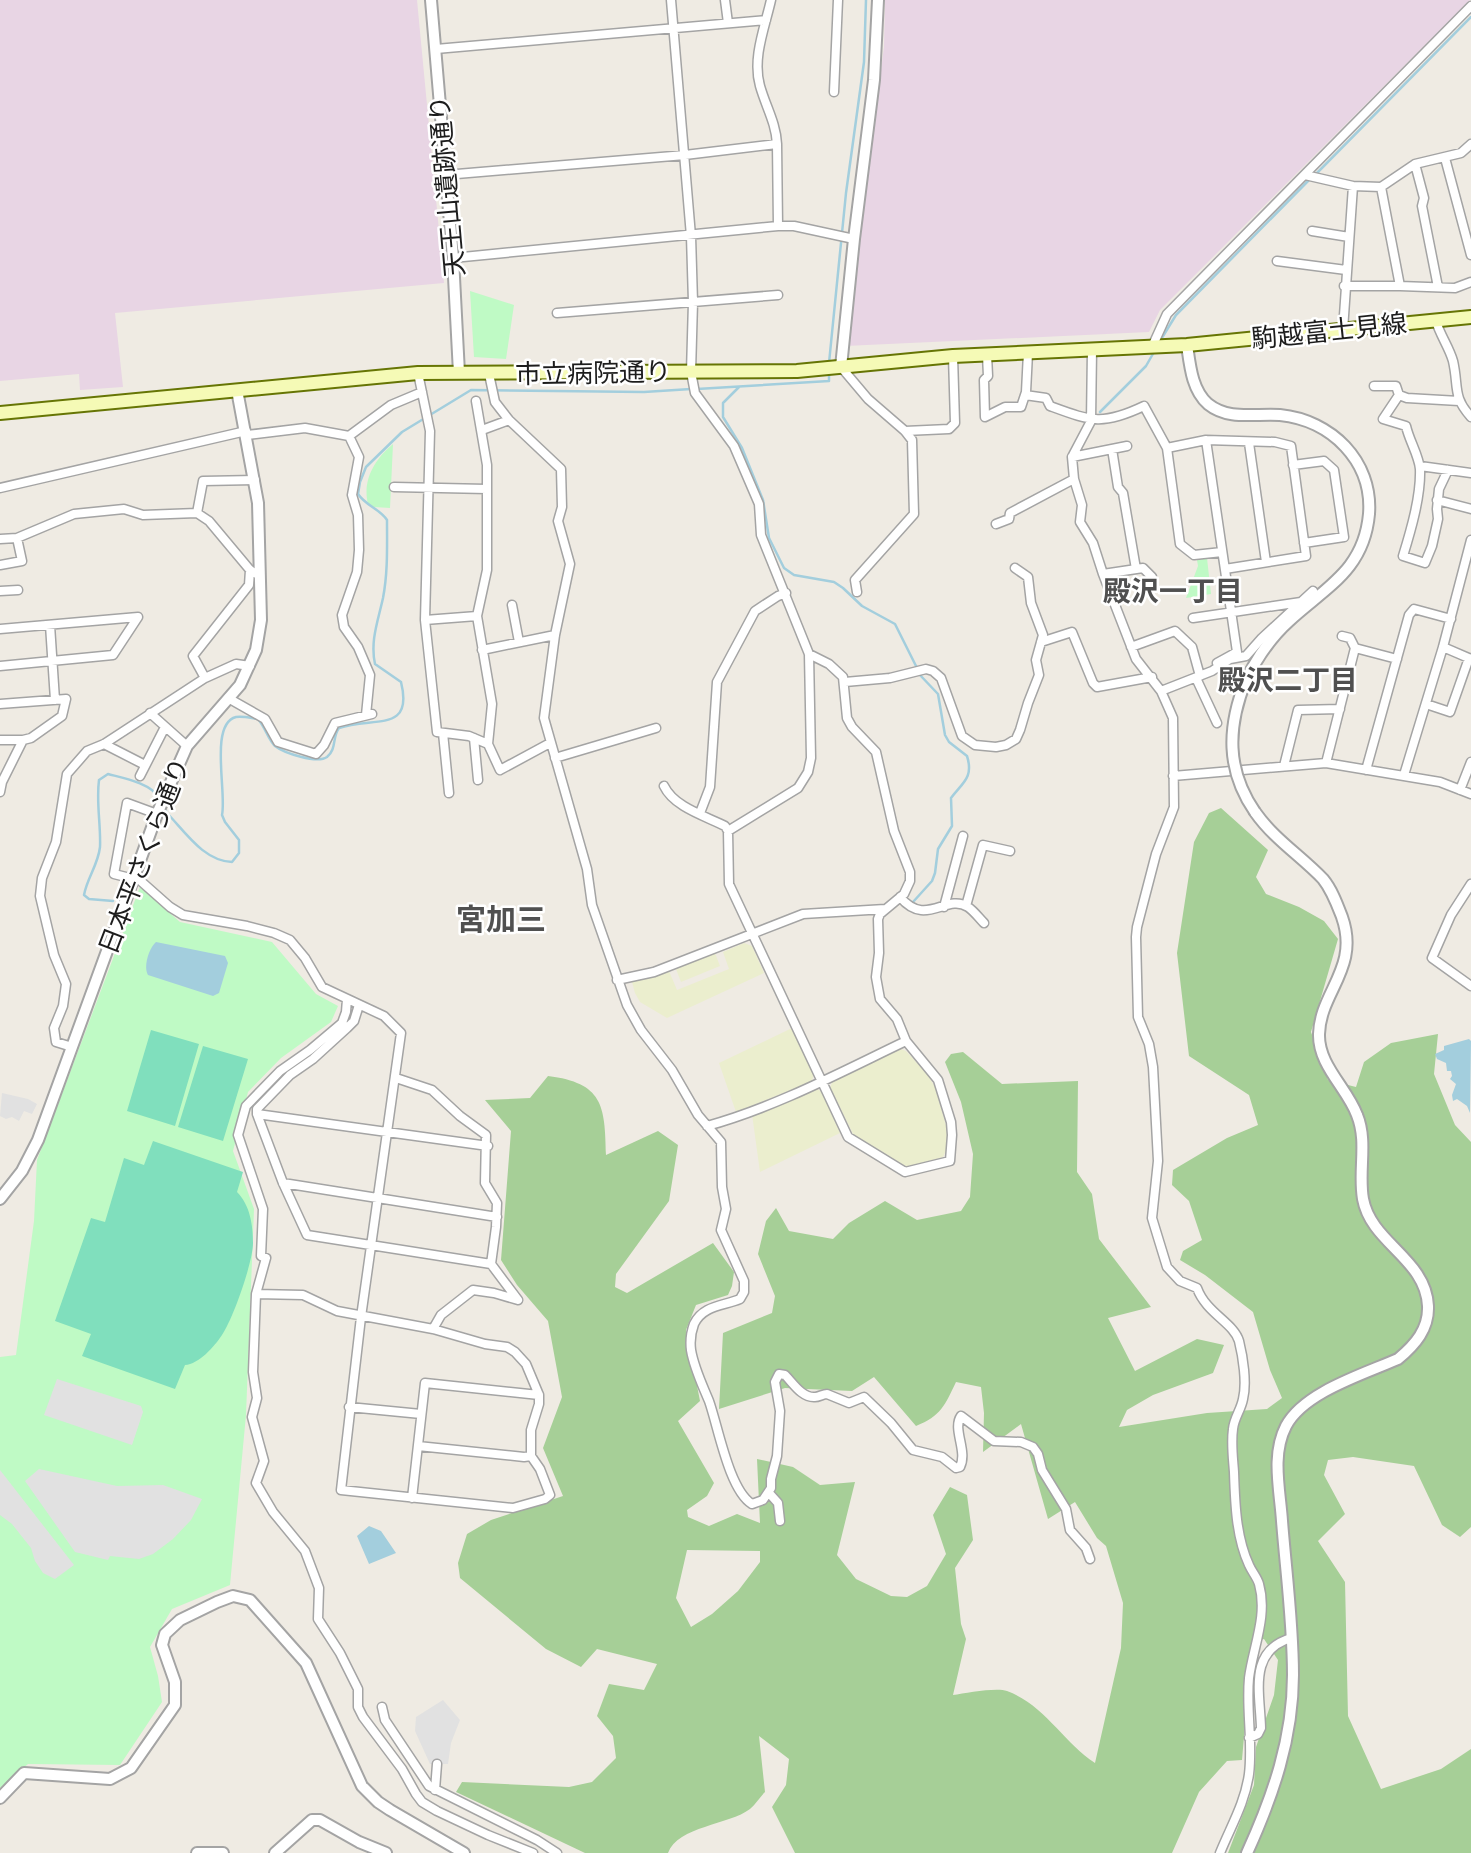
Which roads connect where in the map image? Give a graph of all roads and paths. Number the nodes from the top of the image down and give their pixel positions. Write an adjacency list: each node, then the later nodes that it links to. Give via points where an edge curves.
1 (431, 0): 11 (street, 天王山遺跡通り)
2 (671, 0): 10 (street)
3 (724, 0): 9 (street)
4 (771, 0): 8 (street)
5 (838, 0): 12 (street)
6 (878, 0): 26 (street, via 874,80)
7 (1471, 6): 19 (street)
8 (766, 20): 9 (street); 13 (street, via 758,53 759,85)
9 (727, 23): 10 (street)
10 (674, 27): 11 (street); 15 (street)
11 (436, 49): 18 (street, 天王山遺跡通り)
12 (834, 92)
13 (777, 144): 15 (street); 22 (street)
14 (1471, 144): 16 (street)
15 (685, 155): 18 (street); 24 (street)
16 (1445, 158): 17 (street); 27 (street)
17 (1415, 164): 21 (street); 34 (street)
18 (445, 175): 28 (street, 天王山遺跡通り)
19 (1305, 175): 20 (street); 42 (street, via 1167,314)
20 (1353, 186): 21 (street); 25 (street)
21 (1381, 187): 33 (street)
22 (778, 226): 24 (street); 26 (street)
23 (1312, 231): 25 (street)
24 (691, 236): 28 (street); 36 (street)
25 (1349, 237): 30 (street)
26 (854, 239): 47 (street)
27 (1471, 255)
28 (453, 258): 50 (street, 天王山遺跡通り)
29 (1277, 261): 30 (street)
30 (1346, 270): 32 (street)
31 (1471, 282): 34 (street)
32 (1344, 286): 33 (street); 40 (street)
33 (1400, 286): 34 (street)
34 (1438, 288)
35 (778, 295): 36 (street)
36 (693, 302): 37 (street); 48 (street)
37 (557, 313)
38 (1471, 317): 39 (main road, 駒越富士見線)
39 (1436, 321): 40 (main road, 駒越富士見線); 58 (street, via 1452,359)
40 (1343, 330): 41 (main road, 駒越富士見線)
41 (1187, 345): 42 (main road, 市立病院通り); 212 (street, bridge, via 1197,391 1209,404 1228,414 1294,418 1328,431 1355,458 1368,491 1368,526 1355,560 1258,656 1232,724 1232,761 1239,785 1278,840 1323,880 1344,921 1343,966 1319,1036 1326,1063 1352,1102 1362,1130 1361,1189 1366,1209 1375,1227 1418,1274 1427,1293 1427,1322 1398,1359 1312,1399 1293,1416 1283,1435 1278,1468)
42 (1152, 347): 43 (main road, 市立病院通り)
43 (1092, 350): 44 (main road, 市立病院通り); 62 (street)
44 (1028, 353): 45 (main road, 市立病院通り); 55 (street)
45 (987, 355): 46 (main road, 市立病院通り); 55 (street, via 985,416 1005,407 1021,407)
46 (953, 356): 47 (main road, 市立病院通り); 64 (street, via 955,423 949,429)
47 (841, 367): 48 (main road, 市立病院通り); 64 (street)
48 (691, 372): 51 (main road, 市立病院通り); 106 (street, via 695,393 724,430 759,504 761,535)
49 (418, 373): 50 (main road, 市立病院通り); 53 (main road, 市立病院通り); 54 (street)
50 (459, 373): 51 (main road, 市立病院通り)
51 (489, 374): 61 (street, via 495,402)
52 (1374, 386): 56 (street, via 1396,386)
53 (237, 390): 59 (main road, 市立病院通り); 65 (street, 日本平さくら通り)
54 (422, 392): 66 (street, via 391,405); 81 (street, via 430,432)
55 (1025, 395): 62 (street, via 1046,398 1050,406)
56 (1399, 395): 58 (street); 74 (street, via 1383,419 1406,426)
57 (476, 401): 63 (street)
58 (1459, 401): 60 (street)
59 (0, 413)
60 (1471, 417)
61 (509, 420): 63 (street); 116 (street, via 561,469 558,521 569,564)
62 (1091, 421): 70 (street, via 1144,407); 72 (street)
63 (482, 430): 82 (street)
64 (905, 430): 105 (street, via 912,440 914,514 855,580)
65 (246, 433): 66 (street, via 305,428); 78 (street, 日本平さくら通り); 80 (street)
66 (349, 436): 136 (street, via 359,457 352,495 359,550 357,572 342,615 370,674 369,715 335,723 316,754 278,742 265,719)
67 (1206, 440): 68 (street); 70 (street); 91 (street)
68 (1249, 443): 73 (street, via 1291,446); 93 (street)
69 (1127, 446): 71 (street)
70 (1167, 448): 91 (street, via 1180,544 1194,555)
71 (1112, 449): 72 (street); 96 (street)
72 (1072, 457): 77 (street)
73 (1293, 466): 90 (street); 90 (street, via 1324,461 1334,470 1344,537)
74 (1420, 466): 75 (street); 83 (street, via 1413,523 1402,556 1425,563 1438,519)
75 (1448, 470): 76 (street); 83 (street)
76 (1471, 473)
77 (1074, 479): 86 (street); 99 (street, via 1082,505 1080,522 1093,542)
78 (256, 480): 85 (street, via 203,481); 100 (street, 日本平さくら通り)
79 (394, 487): 81 (street)
80 (0, 488)
81 (429, 488): 82 (street); 113 (street)
82 (487, 489): 110 (street, via 487,570)
83 (1437, 500): 84 (street)
84 (1471, 509)
85 (197, 513): 87 (street, via 143,515 124,509 74,514); 98 (street)
86 (996, 524)
87 (17, 538): 88 (street); 94 (street, via 22,561)
88 (0, 539)
89 (1471, 540): 92 (street)
90 (1304, 543): 93 (street, via 1306,556)
91 (1222, 552): 97 (street)
92 (1469, 561): 112 (street)
93 (1266, 562): 97 (street)
94 (0, 565)
95 (1015, 568): 119 (street, via 1028,577)
96 (1136, 569): 99 (street); 101 (street, via 1143,568)
97 (1225, 569): 109 (street)
98 (250, 570): 100 (street); 133 (street, via 249,585 193,656)
99 (1103, 574): 120 (street)
100 (260, 576): 129 (street, 日本平さくら通り, via 261,620)
101 (1152, 577)
102 (18, 590): 103 (street)
103 (0, 591)
104 (1313, 591): 107 (street)
105 (857, 592)
106 (786, 593): 124 (street); 168 (street, via 755,611 717,682 710,787)
107 (1301, 602): 109 (street); 130 (street, via 1245,656)
108 (512, 606): 118 (street)
109 (1231, 612): 111 (street); 130 (street, via 1237,652 1217,663)
110 (477, 616): 113 (street); 123 (street)
111 (1193, 618)
112 (1451, 619): 121 (street); 126 (street, via 1414,609)
113 (425, 620): 145 (street, via 437,732)
114 (50, 625): 115 (street); 127 (street); 127 (street, via 138,617 113,655)
115 (0, 629)
116 (555, 635): 118 (street); 149 (street, via 544,718)
117 (1342, 636): 122 (street, via 1350,638)
118 (519, 642): 123 (street)
119 (1041, 642): 131 (street, via 1072,632 1097,687); 134 (street, via 1036,660 1039,675 1016,739 1006,745 975,745 962,736 941,678 933,671)
120 (1131, 647): 131 (street); 132 (street, via 1175,632 1192,647)
121 (1443, 647): 125 (street); 139 (street)
122 (1355, 649): 126 (street); 140 (street)
123 (482, 650): 151 (street, via 492,704)
124 (809, 654): 134 (street, via 830,664); 170 (street, via 808,772 798,788)
125 (1470, 658): 139 (street, via 1450,712)
126 (1397, 659): 158 (street)
127 (52, 661): 128 (street); 137 (street)
128 (0, 666)
129 (250, 666): 133 (street, via 236,664); 136 (street, 日本平さくら通り)
130 (1219, 667): 132 (street)
131 (1152, 677): 135 (street)
132 (1198, 677): 135 (street); 142 (street)
133 (205, 678): 141 (street)
134 (845, 682): 175 (street, via 847,718 876,752 894,831 907,860 910,881)
135 (1161, 691): 161 (street, via 1173,718)
136 (228, 698): 152 (street, 日本平さくら通り)
137 (55, 699): 138 (street); 148 (street, via 66,699 62,716)
138 (0, 704)
139 (1426, 704): 159 (street)
140 (1340, 709): 155 (street); 157 (street, via 1298,710)
141 (150, 713): 143 (street); 150 (street)
142 (1217, 723)
143 (165, 727): 152 (street); 156 (street)
144 (656, 728): 153 (street)
145 (443, 733): 146 (street); 166 (street)
146 (474, 738): 151 (street); 162 (street)
147 (0, 740): 148 (street)
148 (23, 740): 165 (street)
149 (550, 743): 151 (street, via 500,771); 153 (street)
150 (104, 744): 156 (street); 187 (street, via 87,751 67,774 56,842 40,896 66,984 54,1028 56,1042)
151 (488, 744)
152 (187, 746): 169 (street, 日本平さくら通り)
153 (555, 758): 181 (street, via 587,869 592,905)
154 (1471, 762): 164 (street)
155 (1326, 763): 157 (street); 158 (street)
156 (145, 765): 160 (street)
157 (1284, 766): 161 (street)
158 (1366, 770): 159 (street)
159 (1404, 775): 164 (street)
160 (140, 776)
161 (1172, 776): 214 (street, via 1174,807 1156,854 1136,937 1138,1017 1153,1067 1157,1161 1152,1218 1167,1268 1180,1281 1197,1288 1202,1300 1239,1340 1244,1382 1233,1432 1235,1498 1238,1530 1248,1565 1259,1582 1261,1601 1249,1681)
162 (478, 779)
163 (664, 786): 168 (street, via 678,803)
164 (1460, 790): 167 (street)
165 (0, 792)
166 (449, 793)
167 (1471, 794)
168 (701, 813): 170 (street)
169 (157, 814): 173 (street, 日本平さくら通り); 173 (street, via 127,803 114,874)
170 (728, 831): 180 (street, via 729,884)
171 (963, 836): 177 (street)
172 (1010, 851): 176 (street, via 983,845)
173 (135, 877): 183 (street, via 183,915 247,926 290,940 322,987); 187 (street, 日本平さくら通り)
174 (1471, 884): 182 (street, via 1432,958)
175 (900, 897): 177 (street, via 920,911); 178 (street)
176 (966, 906): 177 (street); 179 (street)
177 (944, 907)
178 (885, 909): 180 (street, via 803,915); 186 (street, via 878,919 877,986)
179 (984, 923)
180 (753, 935): 181 (street, via 654,972); 189 (street)
181 (617, 980): 191 (street, via 635,1022 673,1070)
182 (1470, 983)
183 (347, 999): 184 (street); 185 (street)
184 (359, 1004): 185 (street, via 354,1021); 188 (street, via 384,1016 401,1033)
185 (344, 1025): 190 (street, via 313,1059 290,1075); 200 (street, via 279,1071 246,1106 237,1135 263,1209 261,1256 266,1258)
186 (906, 1041): 189 (street); 189 (street, via 942,1090 951,1122 950,1161 905,1171 848,1137)
187 (72, 1047): 195 (street, 日本平さくら通り, via 30,1156)
188 (396, 1078): 192 (street); 193 (street, via 432,1090 486,1135)
189 (822, 1081): 191 (street)
190 (257, 1114): 192 (street); 194 (street)
191 (707, 1126): 208 (street, via 721,1142 726,1209 721,1230 744,1281 744,1292 699,1316 691,1347 694,1365 736,1484 752,1504)
192 (388, 1133): 193 (street); 196 (street)
193 (488, 1146): 197 (street, via 485,1183 496,1203)
194 (283, 1183): 196 (street); 198 (street, via 307,1236)
195 (0, 1199)
196 (379, 1200): 197 (street); 198 (street)
197 (497, 1217): 199 (street)
198 (372, 1247): 199 (street); 201 (street)
199 (491, 1264): 202 (street, via 518,1300 473,1290 441,1315)
200 (256, 1294): 201 (street, via 303,1295); 223 (street, via 253,1372 257,1398 252,1417 264,1461 256,1483 305,1551 319,1588 318,1619 358,1689 358,1707 422,1802)
201 (360, 1317): 202 (street); 204 (street)
202 (433, 1329): 203 (street, via 515,1352 526,1364)
203 (538, 1395): 205 (street, via 425,1383); 207 (street)
204 (349, 1407): 205 (street); 209 (street, via 341,1490)
205 (421, 1415): 206 (street)
206 (418, 1446): 207 (street); 209 (street)
207 (531, 1456): 209 (street, via 549,1488 545,1499 513,1508)
208 (769, 1493): 210 (street, via 778,1503); 211 (street, via 777,1456 780,1411 775,1381 779,1374 807,1396 827,1394 849,1404 864,1397 913,1450 942,1457 956,1468 962,1464 961,1416 994,1441 1033,1447 1066,1509 1070,1530)
209 (412, 1498)
210 (780, 1521)
211 (1090, 1559)
212 (1291, 1638): 214 (street, via 1272,1646 1262,1661 1261,1728); 226 (street, via 1292,1695 1283,1754 1273,1794)
213 (382, 1707): 216 (street, via 385,1720)
214 (1249, 1738): 225 (street, via 1247,1789)
215 (437, 1764): 216 (street)
216 (435, 1790): 224 (street)
217 (0, 1798): 222 (street, via 24,1773 110,1779 131,1768 174,1705 175,1682 162,1645 165,1634 180,1620 242,1596 306,1663 362,1786 390,1810)
218 (197, 1853): 219 (street)
219 (223, 1853)
220 (275, 1853): 221 (street, via 312,1819)
221 (386, 1853)
222 (464, 1853)
223 (533, 1853)
224 (557, 1853)
225 (1220, 1853)
226 (1247, 1853)

